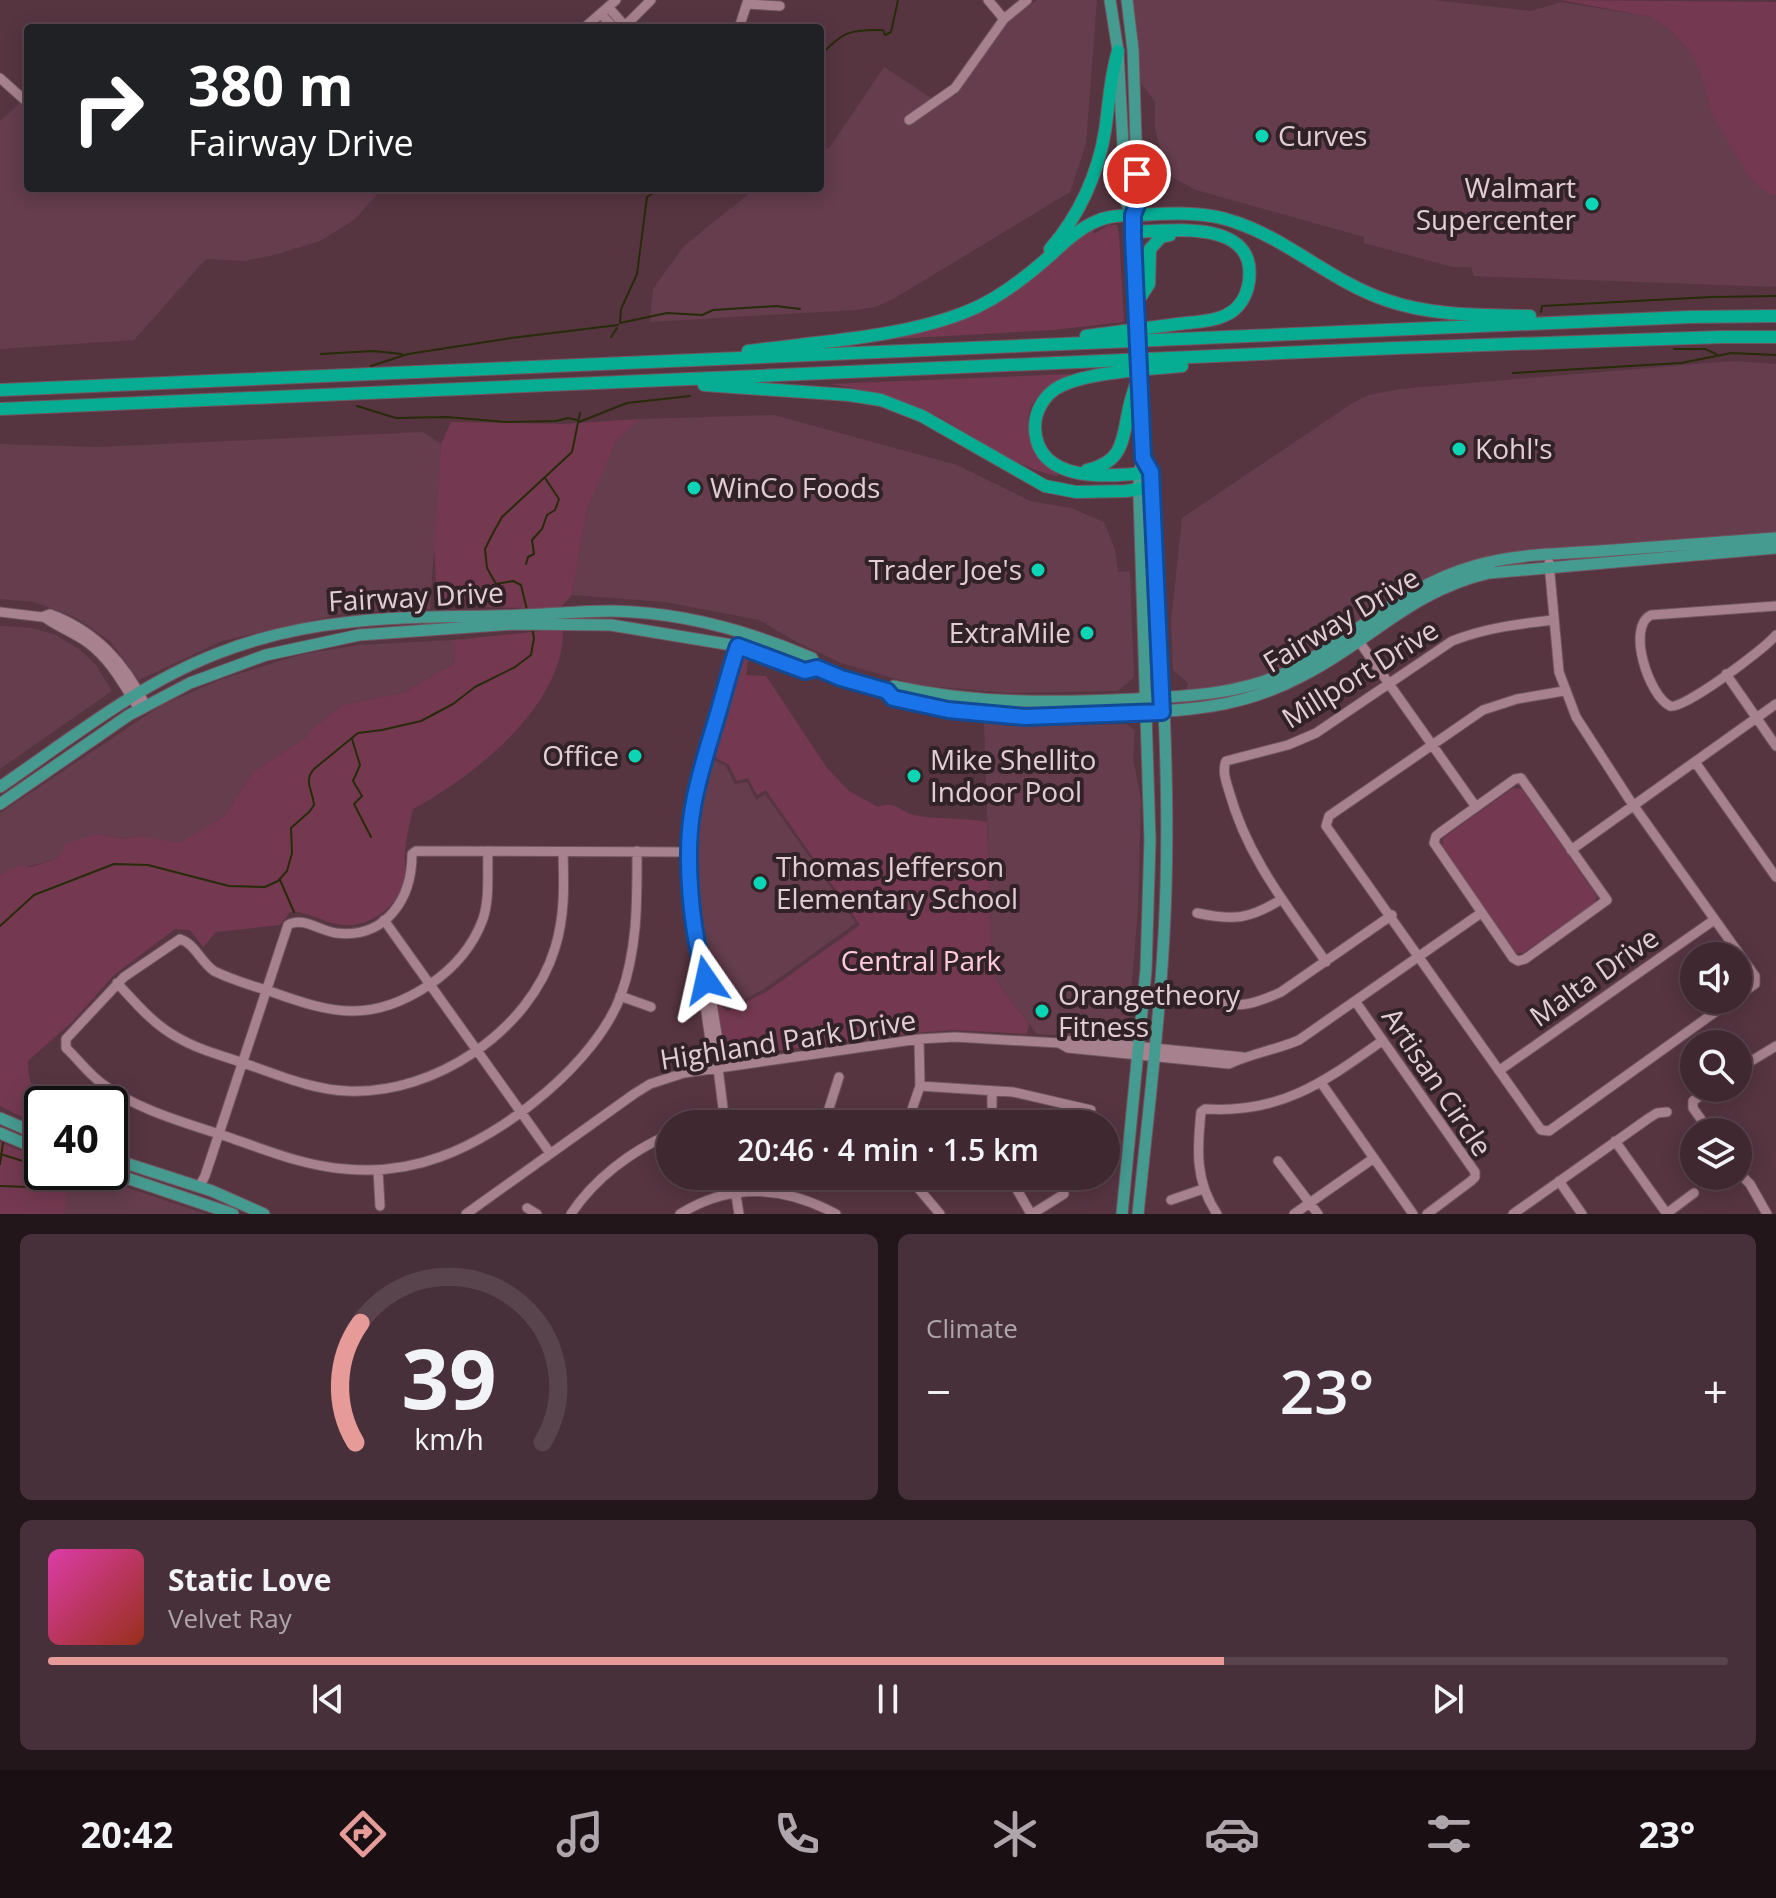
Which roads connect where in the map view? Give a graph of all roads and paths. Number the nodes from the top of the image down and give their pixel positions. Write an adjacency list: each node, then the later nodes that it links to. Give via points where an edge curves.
1 (651, 0): 11 (street)
2 (988, 0): 9 (street)
3 (1027, 0): 9 (street)
4 (1110, 0): 13 (main road)
5 (1127, 0): 17 (main road, via 1138,202)
6 (748, 2): 7 (street); 12 (street)
7 (780, 6)
8 (609, 7): 10 (street)
9 (1004, 19): 16 (street, via 955,88)
10 (589, 24)
11 (624, 24)
12 (740, 24)
13 (1118, 51): 17 (main road, via 1126,202); 20 (highway, via 1092,178 1059,237)
14 (0, 78): 15 (street)
15 (24, 99)
16 (909, 120)
17 (1133, 215): 18 (main road); 20 (highway, via 1086,226); 23 (highway, via 1197,214 1234,221 1364,292 1404,305 1484,314)
18 (1133, 232): 19 (highway); 21 (main road)
19 (1183, 232): 21 (highway, via 1161,237 1150,249 1149,284); 25 (highway, via 1224,235 1245,257 1250,271 1246,294 1224,316)
20 (1019, 280): 27 (highway, via 972,309 936,323)
21 (1136, 304): 28 (main road, bridge)
22 (1776, 316): 23 (highway)
23 (1661, 318): 25 (highway)
24 (1776, 337): 26 (highway)
25 (987, 347): 27 (highway)
26 (1210, 357): 29 (highway); 33 (highway, via 1189,365 1073,381 1053,390 1038,410 1037,438 1050,461)
27 (662, 362): 30 (highway)
28 (1139, 375): 31 (highway)
29 (661, 381): 32 (highway); 35 (highway, via 881,400 922,416 1045,486 1076,492)
30 (0, 390)
31 (1136, 398): 33 (highway, via 1116,455); 34 (main road)
32 (0, 409)
33 (1076, 473): 34 (highway)
34 (1145, 473): 35 (main road)
35 (1146, 488): 57 (main road); 58 (main road)
36 (1776, 538): 37 (main road, Fairway Drive)
37 (1742, 540): 39 (main road); 40 (main road, Fairway Drive)
38 (1776, 548): 39 (main road, Fairway Drive)
39 (1656, 557): 40 (main road, Fairway Drive)
40 (1549, 561): 45 (street); 47 (main road, Fairway Drive, via 1451,584)
41 (1776, 606): 51 (street, via 1651,615 1642,621 1645,669 1669,705 1680,706)
42 (0, 612): 54 (street, via 50,614 94,637 119,662)
43 (549, 619): 44 (main road, Fairway Drive); 46 (main road, Fairway Drive, via 638,613); 49 (main road, Fairway Drive, via 638,627)
44 (514, 620): 54 (main road, Fairway Drive, via 398,617 304,628 216,654); 60 (main road, Fairway Drive, via 310,644 216,671)
45 (1553, 620): 52 (street, Millport Drive, via 1475,631 1439,648); 53 (street)
46 (742, 633): 49 (street); 50 (main road, Fairway Drive, via 812,658)
47 (1355, 635): 52 (street); 58 (main road, Fairway Drive, via 1277,676 1222,692); 62 (main road, Fairway Drive, via 1313,671 1261,695)
48 (1776, 635): 51 (street)
49 (738, 646): 50 (main road, Fairway Drive, via 805,671); 76 (street, via 698,786)
50 (817, 668): 56 (main road, Fairway Drive)
51 (1726, 674): 64 (street)
52 (1388, 684): 65 (street); 79 (street, Millport Drive, via 1316,733 1231,758 1224,766 1232,803 1258,865)
53 (1564, 691): 65 (street, via 1493,706); 70 (street, via 1584,733)
54 (135, 694): 60 (street); 68 (main road, Fairway Drive)
55 (931, 694): 56 (main road, Fairway Drive, via 925,701); 57 (main road, Fairway Drive, via 1013,702); 63 (main road, via 942,704)
56 (890, 695): 63 (main road, Fairway Drive)
57 (1145, 698): 58 (main road, Fairway Drive); 61 (main road)
58 (1162, 698): 62 (main road)
59 (1776, 704): 64 (street)
60 (142, 708): 69 (main road, Fairway Drive)
61 (1146, 712): 62 (main road, Fairway Drive); 63 (main road, Fairway Drive, via 1045,718); 78 (main road)
62 (1162, 712): 85 (main road)
63 (971, 713)
64 (1757, 718): 66 (street); 67 (street)
65 (1432, 746): 71 (street); 82 (street, via 1326,820)
66 (1776, 746)
67 (1695, 762): 70 (street); 77 (street)
68 (0, 787)
69 (0, 804)
70 (1634, 805): 72 (street); 84 (street)
71 (1476, 807): 72 (street, via 1521,778); 81 (street, via 1436,836 1434,843)
72 (1571, 850): 81 (street, via 1605,895 1603,905 1518,961)
73 (488, 851): 75 (street); 83 (street, via 414,852 408,890); 90 (street, via 480,925 456,963)
74 (637, 851): 75 (street); 76 (street); 92 (street, via 636,928)
75 (563, 852): 100 (street, via 562,920 547,970 516,1015)
76 (689, 852): 105 (street)
77 (1776, 877)
78 (1150, 887): 85 (main road, via 1160,893); 101 (main road)
79 (1282, 899): 80 (street, via 1240,918); 88 (street, Millport Drive)
80 (1197, 913)
81 (1481, 913): 87 (street, Highland Park Drive)
82 (1392, 915): 87 (street); 88 (street)
83 (384, 920): 90 (street); 91 (street, via 364,931 344,933 292,922)
84 (1714, 920): 86 (street); 106 (street, Malta Drive)
85 (1162, 940): 102 (main road)
86 (1730, 942)
87 (1419, 955): 93 (street, Highland Park Drive); 106 (street)
88 (1326, 962): 94 (street, via 1264,1000 1234,1007)
89 (117, 983): 91 (street, via 183,939 214,971); 104 (street, via 175,1036); 121 (street, via 64,1043 110,1089)
90 (430, 984): 91 (street, via 389,1006 356,1012 318,1008); 100 (street)
91 (267, 991): 104 (street)
92 (620, 996): 95 (street); 116 (street, via 584,1056)
93 (1355, 1001): 98 (street, Artisan Circle); 102 (street, Highland Park Drive, via 1299,1040 1229,1064)
94 (1217, 1002)
95 (651, 1007)
96 (1712, 1014): 106 (street, via 1549,1131 1541,1130)
97 (919, 1039): 101 (street, Highland Park Drive, via 1074,1040); 105 (street, Highland Park Drive); 109 (street)
98 (1382, 1041): 108 (street); 161 (street, Artisan Circle, via 1476,1174)
99 (1776, 1046): 103 (street)
100 (476, 1049): 104 (street, via 443,1070 383,1090 312,1086); 116 (street)
101 (1138, 1051): 102 (street, Highland Park Drive); 155 (main road)
102 (1153, 1054): 156 (main road)
103 (1752, 1061)
104 (243, 1063): 121 (street)
105 (718, 1068): 111 (street); 125 (street, Highland Park Drive, via 650,1084)
106 (1500, 1070)
107 (839, 1077): 112 (street)
108 (1322, 1084): 126 (street); 135 (street, via 1273,1103 1201,1112 1197,1159)
109 (920, 1086): 110 (street); 113 (street)
110 (992, 1091): 114 (street); 115 (street)
111 (724, 1110)
112 (826, 1110)
113 (912, 1110)
114 (992, 1110)
115 (1091, 1110)
116 (520, 1111): 125 (street); 129 (street, via 454,1152)
117 (1667, 1112): 123 (street)
118 (0, 1118): 119 (main road)
119 (24, 1128)
120 (0, 1133): 124 (main road)
121 (219, 1134): 129 (street, via 315,1165); 132 (street)
122 (656, 1140): 149 (street, via 609,1172)
123 (1615, 1141): 131 (street); 164 (street)
124 (24, 1143)
125 (550, 1153): 147 (street, Highland Park Drive)
126 (1374, 1158): 142 (street); 160 (street)
127 (1278, 1161): 142 (street)
128 (128, 1164): 132 (main road)
129 (378, 1170): 143 (street)
130 (128, 1178): 133 (main road)
131 (1559, 1181): 162 (street); 163 (street)
132 (199, 1187): 133 (main road); 146 (main road)
133 (162, 1188): 145 (main road)
134 (1752, 1188): 165 (street)
135 (1203, 1189): 141 (street); 157 (street)
136 (920, 1190): 153 (street)
137 (1017, 1190): 154 (street)
138 (735, 1192): 150 (street); 151 (street); 152 (street, via 788,1194)
139 (1694, 1193): 164 (street)
140 (1064, 1194): 154 (street)
141 (1171, 1200)
142 (1310, 1203): 158 (street); 159 (street)
143 (380, 1206)
144 (527, 1208): 148 (street)
145 (233, 1214)
146 (264, 1214)
147 (467, 1214)
148 (537, 1214)
149 (571, 1214)
150 (680, 1214)
151 (739, 1214)
152 (836, 1214)
153 (940, 1214)
154 (1031, 1214)
155 (1122, 1214)
156 (1138, 1214)
157 (1217, 1214)
158 (1294, 1214)
159 (1318, 1214)
160 (1413, 1214)
161 (1427, 1214)
162 (1513, 1214)
163 (1582, 1214)
164 (1667, 1214)
165 (1767, 1214)

